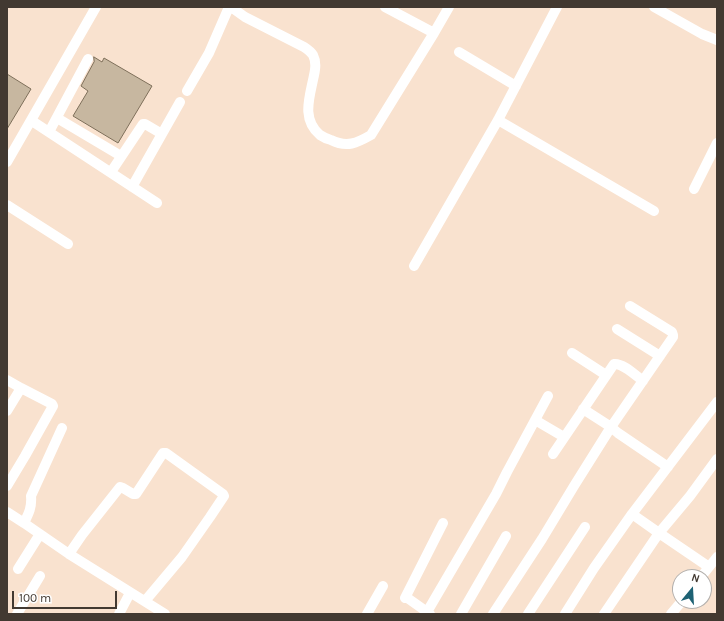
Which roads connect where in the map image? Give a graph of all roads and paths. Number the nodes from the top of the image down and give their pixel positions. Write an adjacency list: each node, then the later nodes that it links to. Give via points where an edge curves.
1 (96, 7): 16 (street)
2 (230, 7): 7 (street, via 304,47 312,54 315,69 308,116 320,135 333,142 348,145 371,135); 12 (street, via 209,53)
3 (385, 7): 7 (street)
4 (449, 7): 7 (street)
5 (557, 7): 11 (street)
6 (654, 7): 8 (street)
7 (434, 33)
8 (717, 40)
9 (459, 52): 11 (street)
10 (88, 59): 14 (street)
11 (516, 86): 15 (street)
12 (187, 91)
13 (180, 102): 18 (street)
14 (57, 118): 17 (street); 20 (street)
15 (498, 120): 27 (street); 29 (street)
16 (32, 121): 17 (street); 21 (street)
17 (49, 132): 22 (street)
18 (162, 134): 20 (street, via 143,124); 23 (street)
19 (717, 143): 24 (street)
20 (121, 156): 22 (street)
21 (7, 162)
22 (111, 172): 23 (street)
23 (132, 187): 25 (street)
24 (694, 189)
25 (157, 203)
26 (7, 205): 28 (street)
27 (654, 211)
28 (68, 244)
29 (414, 266)
30 (630, 306): 33 (street, via 672,332 673,337)
31 (617, 329): 33 (street)
32 (572, 353): 34 (street)
33 (660, 356): 36 (street)
34 (606, 375): 36 (street, via 617,363); 40 (street)
35 (7, 380): 37 (street)
36 (643, 381): 43 (street)
37 (21, 388): 41 (street); 49 (street, via 53,406)
38 (548, 396): 42 (street)
39 (717, 402): 48 (street)
40 (583, 409): 43 (street); 45 (street)
41 (7, 411)
42 (535, 420): 45 (street); 66 (street)
43 (611, 427): 48 (street); 72 (street)
44 (62, 428): 52 (street, via 31,496 32,505)
45 (564, 438): 46 (street)
46 (553, 454)
47 (717, 459): 55 (street)
48 (668, 467): 51 (street)
49 (7, 486)
50 (7, 512): 52 (street)
51 (632, 514): 55 (street); 74 (street)
52 (24, 523): 56 (street)
53 (443, 523): 66 (street, via 405,598)
54 (585, 527): 73 (street)
55 (659, 533): 60 (street); 75 (street)
56 (40, 534): 58 (street); 61 (street)
57 (506, 536): 71 (street)
58 (69, 554): 64 (street); 65 (street, via 120,487 136,494 163,453 166,453 224,496 182,557)
59 (717, 558): 60 (street)
60 (709, 567)
61 (18, 569)
62 (40, 576): 67 (street)
63 (383, 586): 70 (street)
64 (130, 592): 65 (street); 68 (street)
65 (145, 601): 69 (street)
66 (429, 613)
67 (17, 614)
68 (119, 614)
69 (165, 614)
70 (367, 614)
71 (461, 614)
72 (493, 614)
73 (528, 614)
74 (565, 614)
75 (604, 614)

